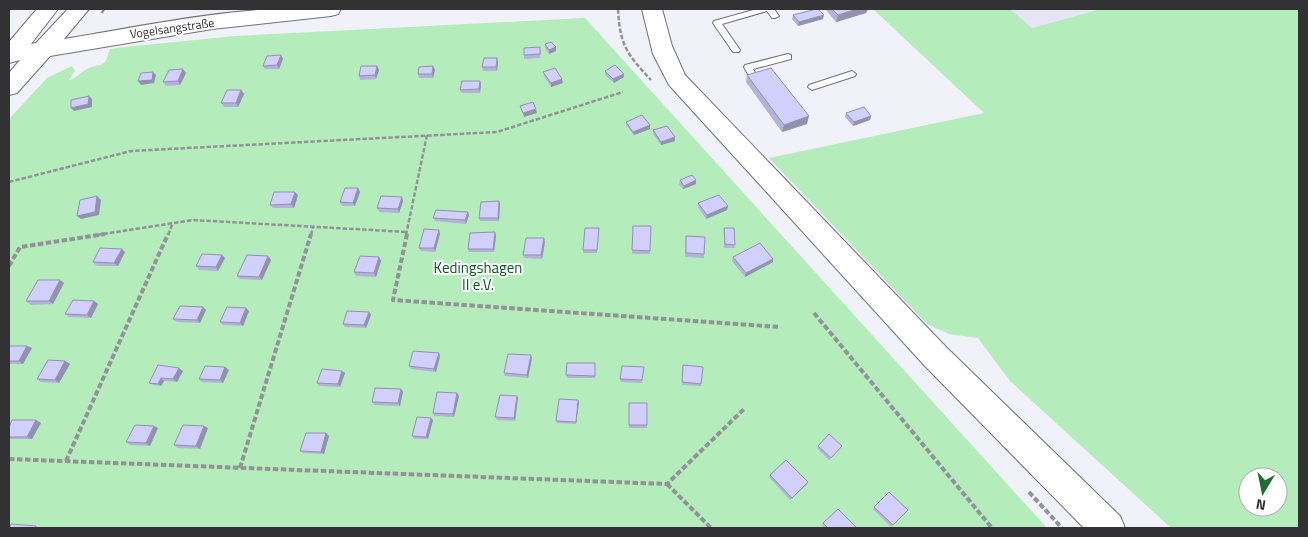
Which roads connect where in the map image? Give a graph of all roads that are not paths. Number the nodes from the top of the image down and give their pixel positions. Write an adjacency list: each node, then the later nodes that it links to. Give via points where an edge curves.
1 (48, 9): 8 (street)
2 (79, 9): 6 (street)
3 (331, 9): 6 (street, Vogelsangstraße, via 212,22)
4 (652, 9): 14 (street, via 661,50 677,80 935,356)
5 (765, 9): 7 (lane, via 717,23)
6 (43, 49): 8 (street, Vogelsangstraße); 12 (street)
7 (736, 50)
8 (9, 55)
9 (788, 57): 11 (lane, via 748,67)
10 (852, 74): 13 (lane)
11 (754, 76)
12 (9, 87)
13 (812, 87)
14 (1108, 528)

